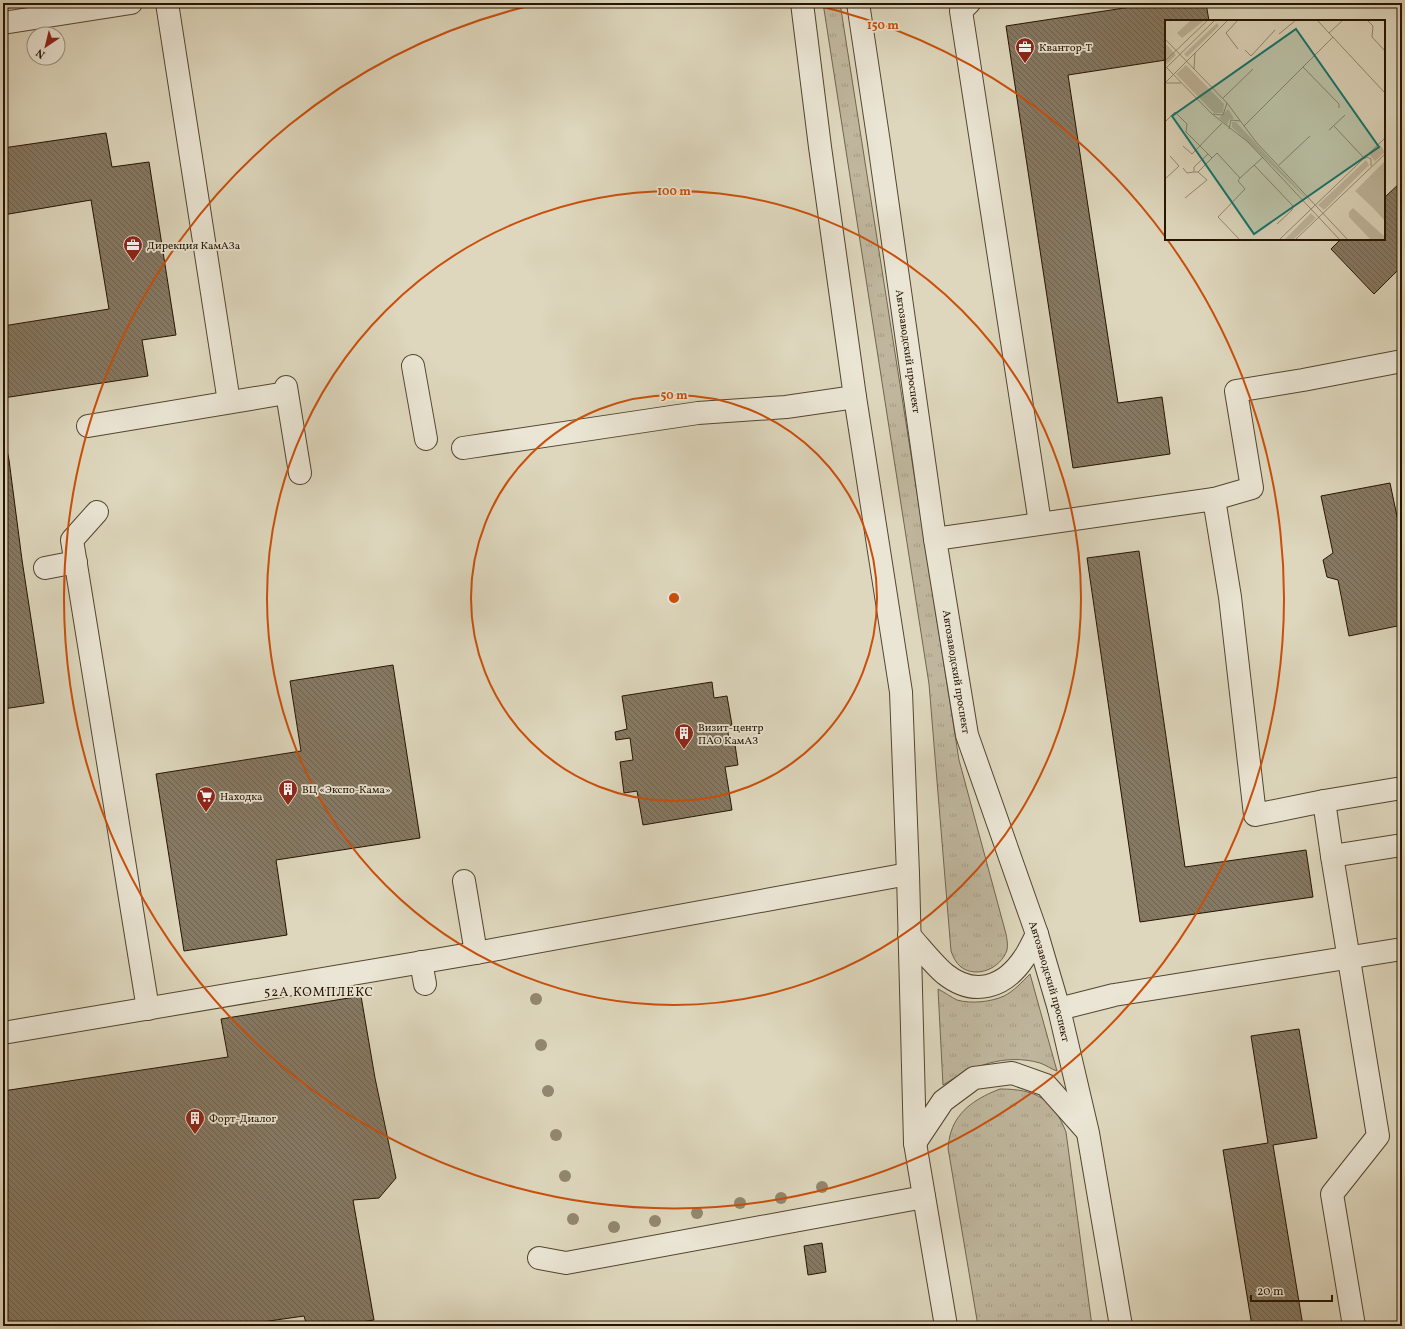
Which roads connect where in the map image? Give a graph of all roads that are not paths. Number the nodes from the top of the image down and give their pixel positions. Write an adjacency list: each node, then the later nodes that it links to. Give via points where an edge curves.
1 (131, 3): 6 (street)
2 (167, 3): 10 (street)
3 (802, 3): 9 (street)
4 (858, 3): 18 (street, Автозаводский проспект)
5 (969, 3): 17 (street, via 961,11)
6 (3, 23)
7 (1402, 361): 15 (street, via 1236,391 1252,488)
8 (413, 366): 12 (street)
9 (855, 397): 13 (street, via 786,407 698,413); 25 (street, via 901,692)
10 (229, 402): 11 (street); 14 (street, via 286,390)
11 (88, 426)
12 (426, 439)
13 (463, 448)
14 (300, 473)
15 (1214, 499): 17 (street); 22 (street, via 1230,597 1255,815)
16 (97, 512): 19 (street, via 72,540)
17 (1040, 523): 18 (street)
18 (935, 539): 27 (street, Автозаводский проспект, via 967,736)
19 (76, 562): 20 (street); 34 (street)
20 (45, 568)
21 (1402, 788): 22 (street)
22 (1324, 801): 24 (street)
23 (1402, 845): 24 (street)
24 (1332, 856): 31 (street)
25 (908, 874): 28 (street); 30 (street)
26 (464, 881): 30 (street)
27 (1037, 934): 28 (street, via 1023,959 1009,976 995,984 979,987 962,985 944,974); 35 (street, Автозаводский проспект)
28 (910, 935): 38 (street)
29 (1402, 949): 31 (street)
30 (476, 953): 32 (street)
31 (1349, 958): 35 (street, via 1114,995); 43 (street, via 1378,1136 1332,1194)
32 (421, 962): 33 (street); 34 (street)
33 (425, 984)
34 (148, 1009): 36 (street)
35 (1059, 1009): 37 (street, Автозаводский проспект)
36 (3, 1033)
37 (1088, 1133): 38 (street, via 1046,1085 1012,1073 974,1078 943,1101); 42 (street, Автозаводский проспект)
38 (915, 1143): 39 (street)
39 (924, 1197): 40 (street, via 566,1264); 41 (street)
40 (539, 1258)
41 (946, 1326)
42 (1121, 1326)
43 (1354, 1326)

